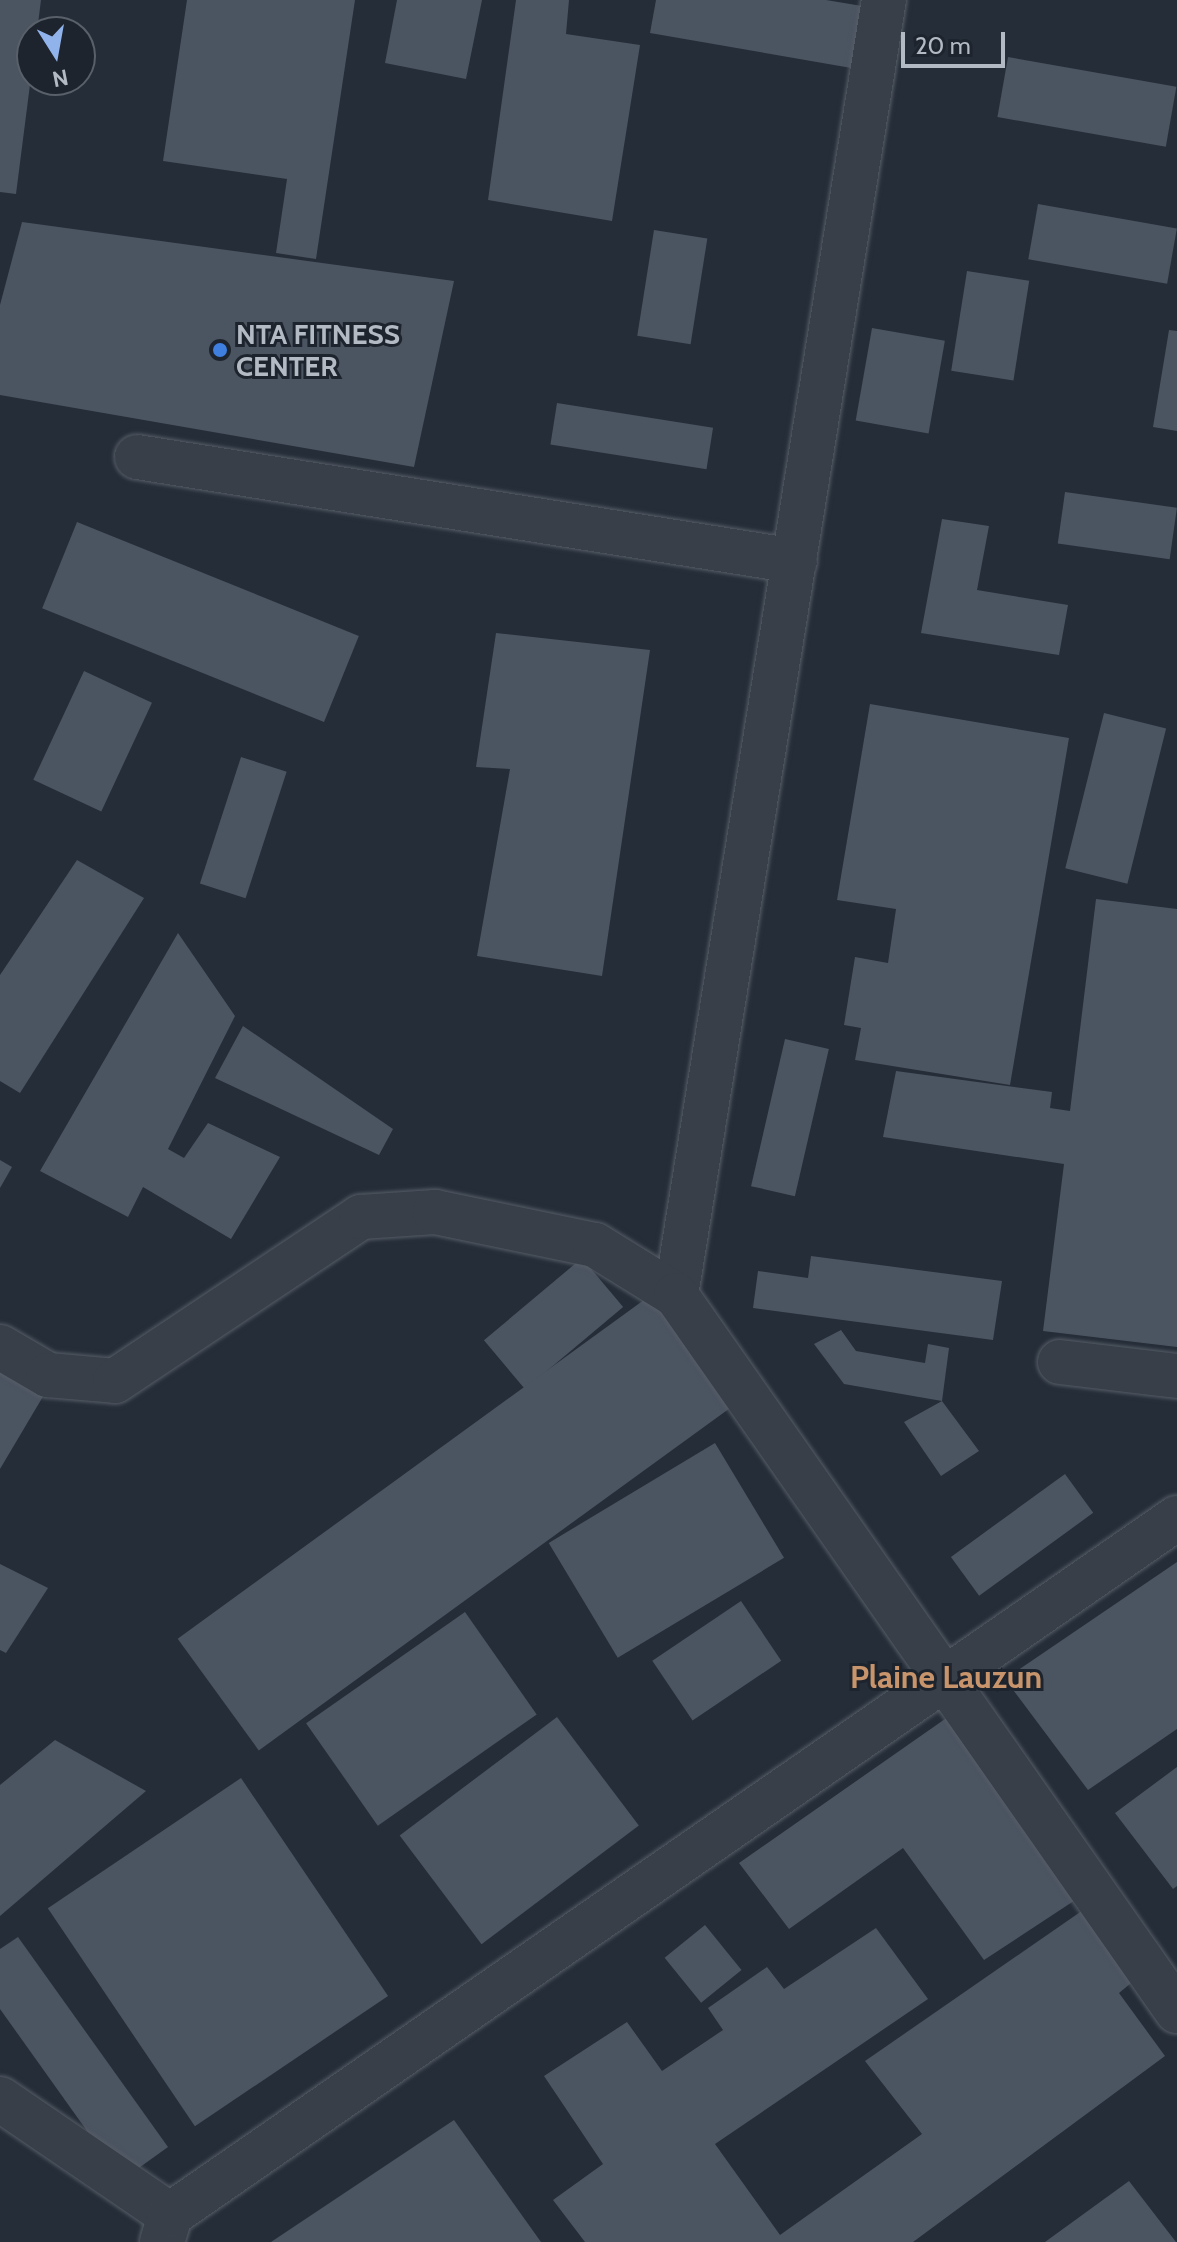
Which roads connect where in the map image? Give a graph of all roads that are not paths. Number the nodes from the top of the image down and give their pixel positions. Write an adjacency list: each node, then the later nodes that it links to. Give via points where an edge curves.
1 (884, 0): 3 (street)
2 (137, 457): 3 (street)
3 (795, 561): 4 (street)
4 (676, 1295): 5 (street, via 595,1245 435,1212 361,1217 115,1381 48,1375); 9 (street)
5 (0, 1347)
6 (1060, 1362): 7 (street)
7 (1177, 1376)
8 (1177, 1518): 9 (street)
9 (946, 1676): 10 (street); 12 (street)
10 (1177, 2011)
11 (0, 2099): 12 (street)
12 (166, 2228)

